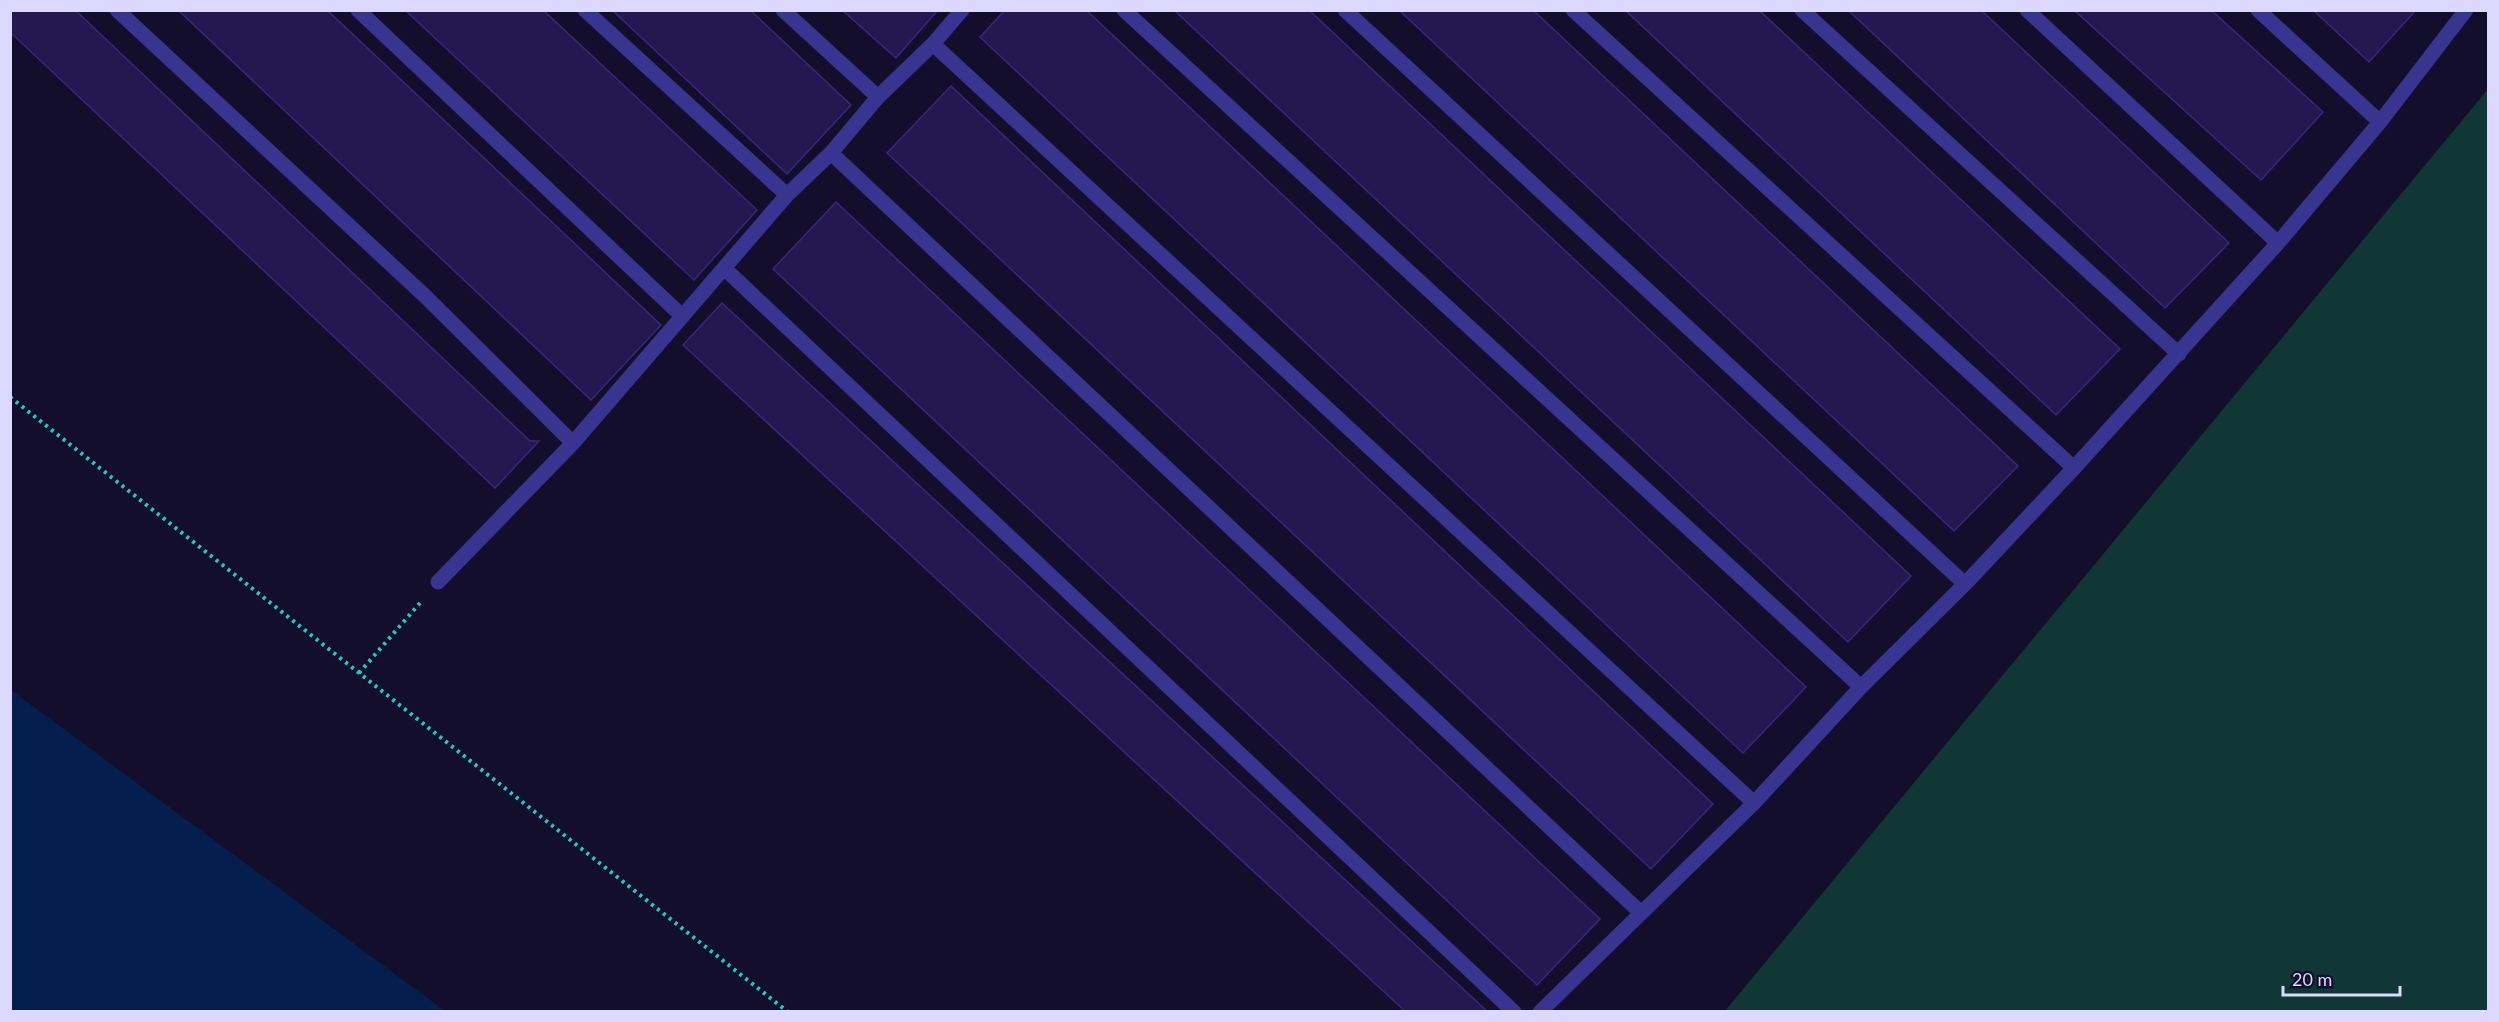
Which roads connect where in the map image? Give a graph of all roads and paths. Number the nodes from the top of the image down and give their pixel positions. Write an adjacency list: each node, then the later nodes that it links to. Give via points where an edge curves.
1 (117, 10): 23 (lane, via 425,296)
2 (358, 10): 20 (lane)
3 (585, 10): 17 (lane)
4 (783, 10): 14 (lane)
5 (962, 10): 13 (lane)
6 (1124, 10): 28 (lane)
7 (1346, 10): 26 (lane)
8 (1572, 10): 24 (lane)
9 (1802, 10): 21 (lane)
10 (2026, 10): 18 (lane)
11 (2258, 10): 15 (lane)
12 (2466, 10): 15 (lane)
13 (933, 44): 14 (lane); 29 (lane)
14 (879, 98): 16 (lane)
15 (2380, 122): 18 (lane)
16 (831, 153): 17 (lane); 30 (lane)
17 (787, 195): 19 (lane)
18 (2278, 243): 21 (lane)
19 (724, 268): 20 (lane); 32 (lane)
20 (682, 316): 23 (lane)
21 (2179, 354): 24 (lane)
22 (10, 397): 27 (path)
23 (573, 443): 25 (lane)
24 (2074, 468): 26 (lane)
25 (438, 582): 27 (path)
26 (1965, 584): 28 (lane)
27 (359, 672): 31 (path)
28 (1862, 687): 29 (lane)
29 (1754, 803): 30 (lane)
30 (1640, 912): 33 (lane)
31 (788, 1011)
32 (1514, 1011)
33 (1540, 1011)

